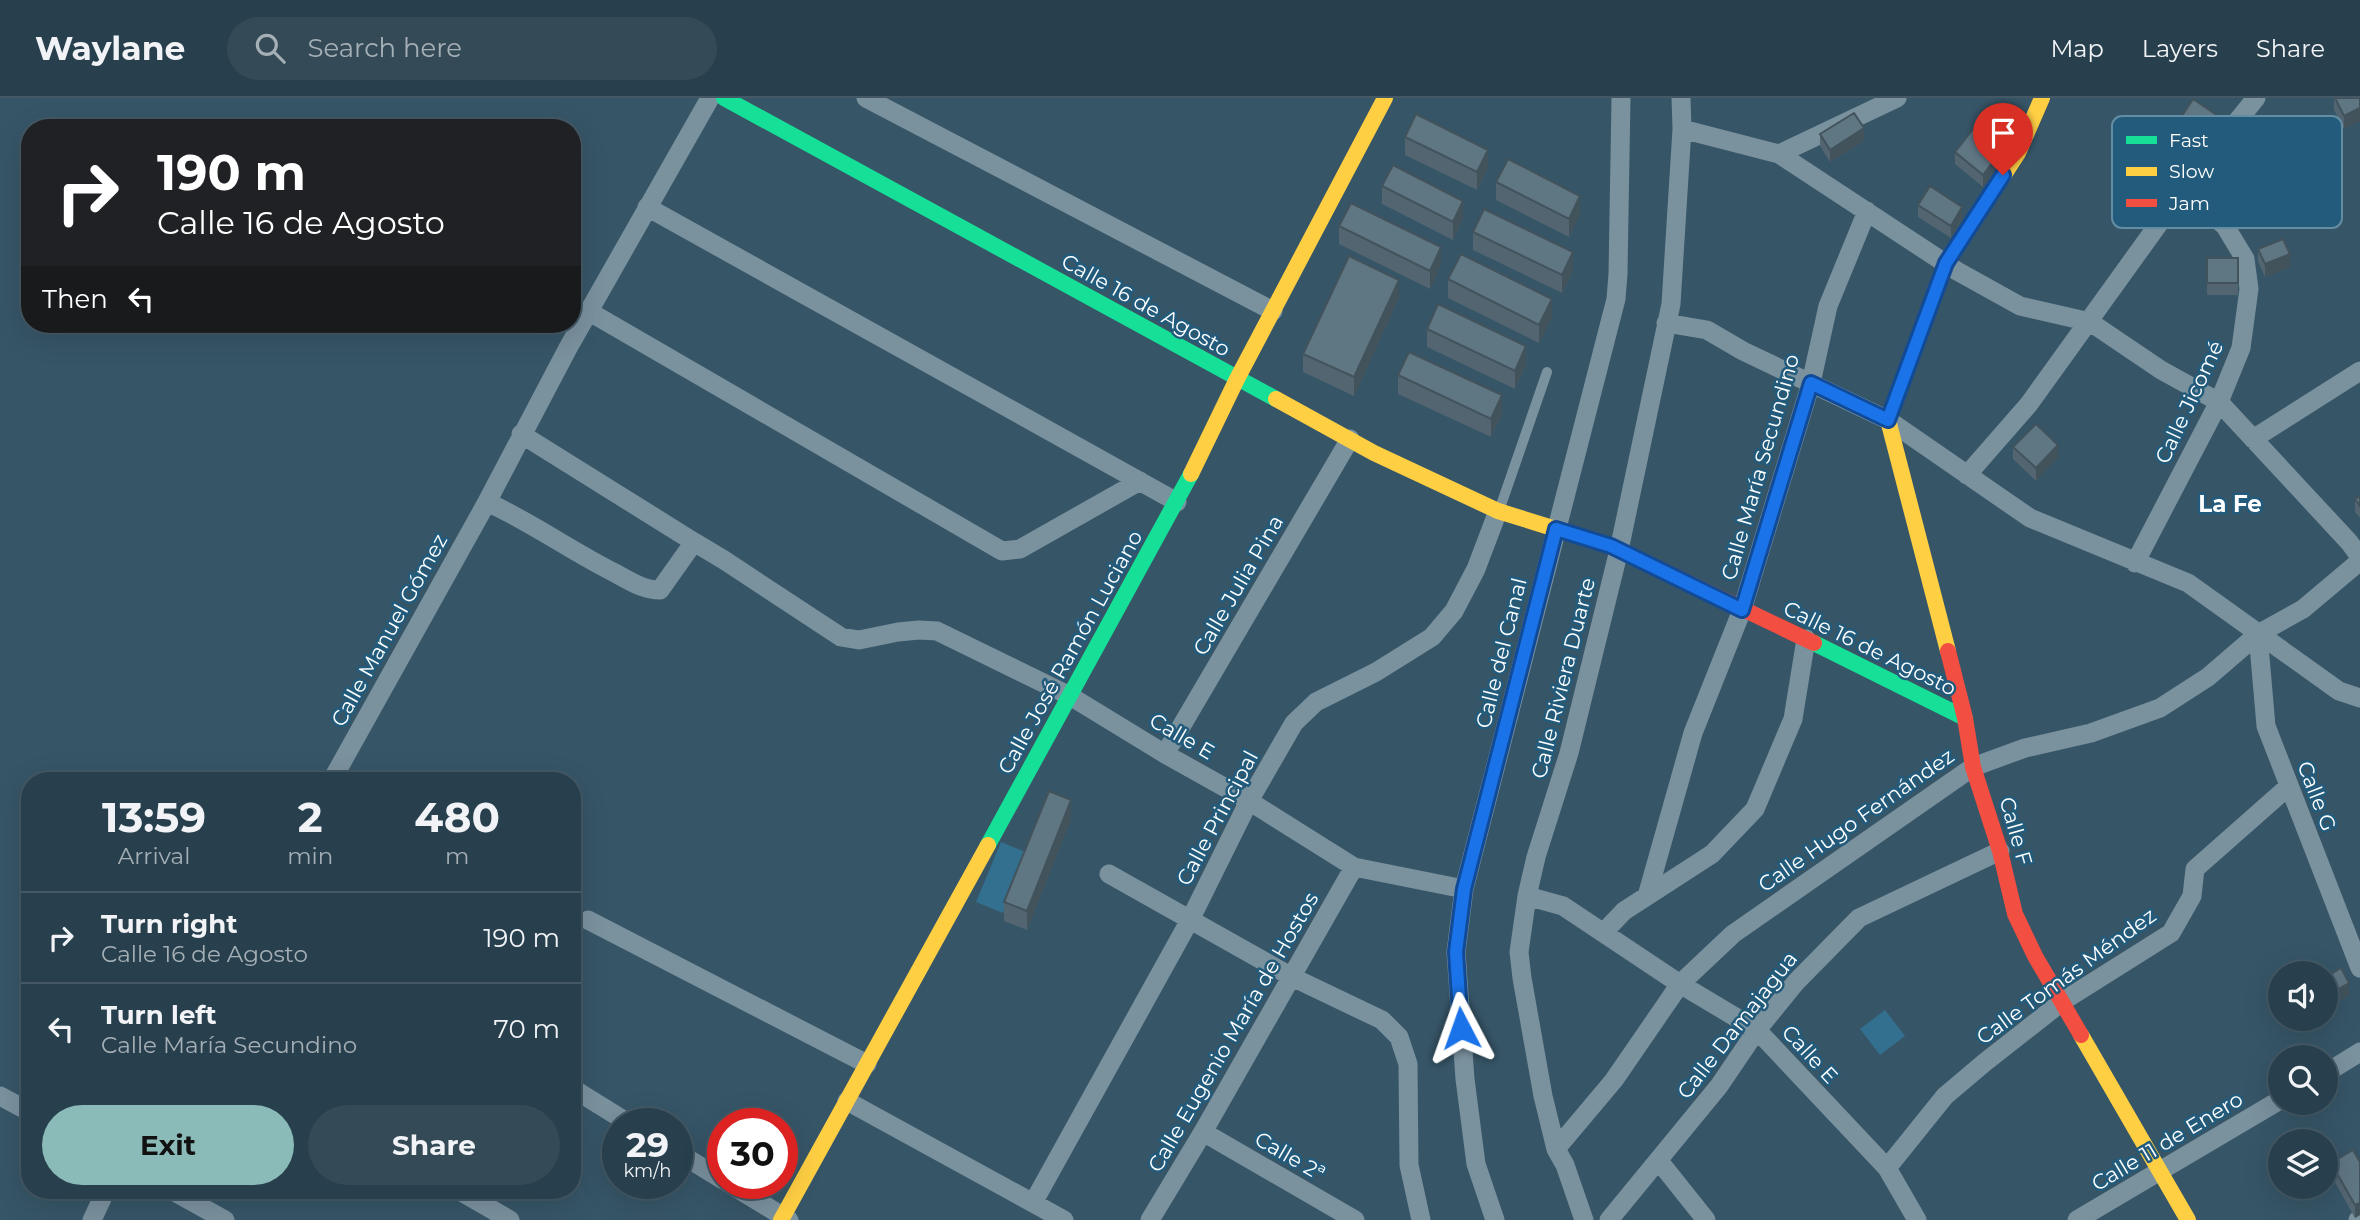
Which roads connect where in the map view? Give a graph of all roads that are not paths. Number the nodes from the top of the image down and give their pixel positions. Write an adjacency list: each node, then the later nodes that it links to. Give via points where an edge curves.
1 (710, 98): 13 (street, Calle Manuel Gómez)
2 (724, 98): 26 (street, Calle 16 de Agosto)
3 (866, 98): 19 (street)
4 (1385, 98): 19 (street, Calle José Ramón Luciano)
5 (1621, 98): 38 (street, Calle del Canal, via 1615,299)
6 (1681, 98): 11 (street, Calle Riviera Duarte)
7 (1897, 98): 12 (street)
8 (2042, 98): 17 (street, via 2018,153)
9 (2256, 98): 10 (street)
10 (2242, 116)
11 (1682, 129): 12 (street); 21 (street, Calle Riviera Duarte)
12 (1779, 154): 14 (street)
13 (647, 207): 18 (street, Calle Manuel Gómez); 34 (street)
14 (1867, 211): 17 (street); 27 (street, Calle María Secundino, via 1828,306)
15 (2156, 228): 20 (street)
16 (2226, 228): 28 (street, Calle Jicomé, via 2245,259 2249,289 2241,348)
17 (1946, 263): 20 (street, via 2020,306); 29 (street)
18 (588, 311): 22 (street, Calle Manuel Gómez); 34 (street, via 1002,551 1020,549)
19 (1273, 311): 26 (street, Calle José Ramón Luciano)
20 (2090, 322): 28 (street); 33 (street, via 2029,404)
21 (1666, 323): 27 (street, via 1707,330); 40 (street, Calle Riviera Duarte)
22 (581, 324)
23 (576, 333): 30 (street, Calle Manuel Gómez)
24 (2360, 371): 32 (street)
25 (1546, 372): 37 (lane)
26 (1237, 379): 31 (street, Calle 16 de Agosto); 36 (street, Calle José Ramón Luciano)
27 (1811, 383): 29 (street); 43 (street, Calle María Secundino)
28 (2219, 402): 32 (street); 42 (street, Calle Jicomé)
29 (1888, 420): 33 (street); 48 (street, Calle F)
30 (521, 434): 35 (street, Calle Manuel Gómez); 39 (street, Calle E)
31 (1350, 439): 37 (street, Calle 16 de Agosto); 49 (street, Calle Julia Pina)
32 (2253, 439): 41 (street)
33 (1967, 475): 42 (street, via 2030,518)
34 (1140, 481): 36 (street)
35 (486, 502): 39 (street, via 648,590 660,590); 51 (street, Calle Manuel Gómez)
36 (1177, 502): 46 (street, Calle José Ramón Luciano)
37 (1498, 511): 38 (street, Calle 16 de Agosto); 53 (street, Calle Principal, via 1454,611 1432,637 1316,702 1294,723)
38 (1560, 531): 40 (street, Calle 16 de Agosto); 57 (street, Calle del Canal)
39 (694, 542): 46 (street, Calle E, via 841,637 859,640 937,631)
40 (1615, 548): 43 (street, Calle 16 de Agosto); 59 (street, Calle Riviera Duarte, via 1569,753)
41 (2360, 559): 44 (street, Calle Hugo Fernández, via 2303,609)
42 (2135, 563): 44 (street, via 2188,583)
43 (1742, 610): 45 (street, Calle 16 de Agosto); 58 (street, Calle María Secundino, via 1693,733)
44 (2258, 635): 47 (street, via 2339,691); 50 (street, Calle Hugo Fernández, via 2161,708); 52 (street, Calle G, via 2266,726)
45 (1806, 639): 48 (street, Calle 16 de Agosto); 58 (street, via 1793,719 1755,809 1712,854)
46 (1070, 696): 49 (street, Calle E); 69 (street, Calle José Ramón Luciano)
47 (2360, 698)
48 (1965, 718): 50 (street, Calle F)
49 (1165, 754): 53 (street, Calle E)
50 (1973, 766): 54 (street, Calle F); 65 (street, Calle Hugo Fernández, via 1733,934)
51 (336, 772)
52 (2289, 786): 63 (street, Calle G); 66 (street, Calle Tomás Méndez, via 2195,869 2192,896 2171,933)
53 (1249, 801): 55 (street, Calle E); 60 (street, Calle Principal)
54 (2000, 851): 66 (street, Calle F, via 2015,914); 67 (street, Calle Damajagua, via 1859,918)
55 (1354, 867): 57 (street, Calle E); 64 (street, Calle Eugenio María de Hostos)
56 (1109, 873): 60 (street)
57 (1464, 889): 95 (street, Calle del Canal, via 1456,952 1465,1079 1476,1164)
58 (1647, 896): 62 (street)
59 (1527, 897): 62 (street, Calle E, via 1563,906); 78 (street, Calle Riviera Duarte, via 1519,951 1522,978)
60 (1191, 918): 64 (street); 86 (street, Calle Principal)
61 (588, 920): 69 (street)
62 (1603, 933): 65 (street, Calle E)
63 (2360, 968)
64 (1292, 977): 77 (street, Calle Eugenio María de Hostos); 94 (street, via 1382,1020 1399,1037 1408,1064 1409,1165)
65 (1680, 984): 67 (street, Calle E); 78 (street, Calle Hugo Fernández, via 1615,1080)
66 (2063, 1001): 80 (street, Calle Tomás Méndez, via 1945,1096); 81 (street, Calle F)
67 (1757, 1030): 79 (street, Calle Damajagua); 80 (street, Calle E)
68 (2360, 1052): 70 (street)
69 (867, 1064): 73 (street, Calle José Ramón Luciano)
70 (2338, 1066)
71 (581, 1094): 76 (street)
72 (0, 1096): 74 (street)
73 (847, 1101): 86 (street); 87 (street, Calle José Ramón Luciano)
74 (21, 1107)
75 (2268, 1107): 81 (street, Calle 11 de Enero)
76 (604, 1108)
77 (1203, 1132): 92 (street, Calle Eugenio María de Hostos); 93 (street, Calle 2ª)
78 (1556, 1149): 96 (street, Calle Riviera Duarte)
79 (1659, 1161): 97 (street, Calle Damajagua); 98 (street)
80 (1887, 1168): 99 (street, Calle E)
81 (2160, 1172): 100 (street, Calle 11 de Enero); 101 (street, Calle F)
82 (102, 1199): 88 (street)
83 (186, 1199): 89 (street)
84 (473, 1199): 90 (street)
85 (752, 1199): 87 (street)
86 (1033, 1203): 91 (street)
87 (784, 1219)
88 (92, 1220)
89 (225, 1220)
90 (509, 1220)
91 (1064, 1220)
92 (1150, 1220)
93 (1355, 1220)
94 (1421, 1220)
95 (1495, 1220)
96 (1584, 1220)
97 (1609, 1220)
98 (1706, 1220)
99 (1917, 1220)
100 (2077, 1220)
101 (2188, 1220)

